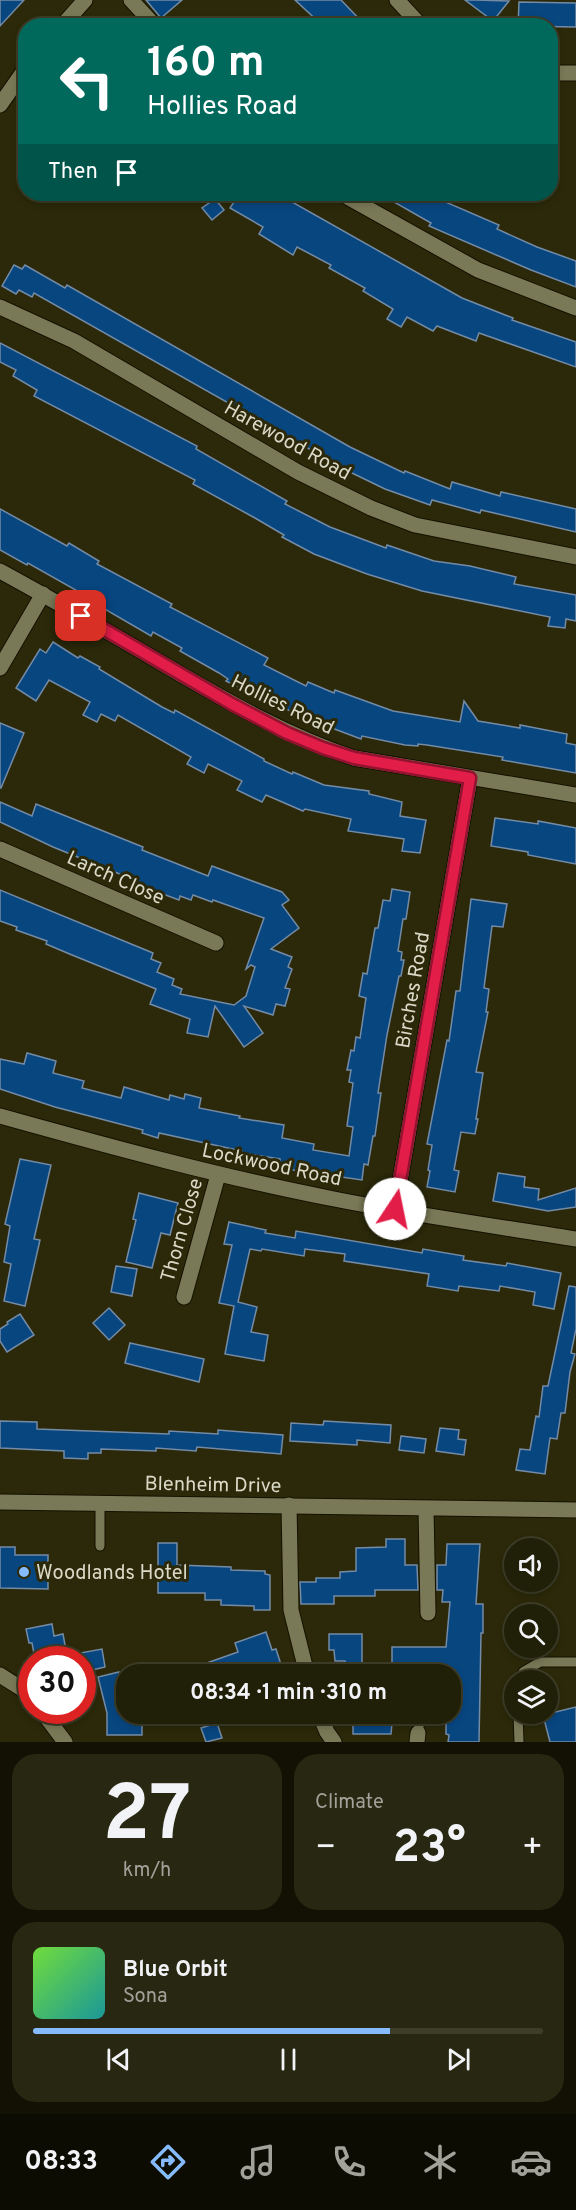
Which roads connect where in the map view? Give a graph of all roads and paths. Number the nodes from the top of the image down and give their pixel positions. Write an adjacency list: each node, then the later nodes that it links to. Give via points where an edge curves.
1 (85, 0): 4 (street)
2 (131, 0): 5 (street)
3 (397, 0): 6 (street)
4 (69, 18)
5 (148, 18)
6 (414, 18)
7 (558, 73): 8 (street)
8 (576, 73)
9 (18, 79): 10 (street)
10 (0, 105)
11 (355, 201): 13 (street, via 478,270)
12 (0, 306): 14 (street, Harewood Road, via 74,341 298,472 371,508 415,525)
13 (576, 308)
14 (576, 557)
15 (0, 571): 16 (street, Hollies Road)
16 (43, 594): 17 (street); 18 (street, Hollies Road, via 287,733 354,758)
17 (0, 668)
18 (470, 778): 19 (street, Hollies Road); 24 (street, Birches Road)
19 (576, 795)
20 (0, 849): 21 (street, Larch Close)
21 (216, 943)
22 (0, 1116): 23 (street, Lockwood Road)
23 (218, 1175): 24 (street, Lockwood Road); 26 (street, Thorn Close)
24 (395, 1209): 25 (street, Lockwood Road)
25 (576, 1239)
26 (184, 1297)
27 (0, 1502): 28 (street, Blenheim Drive)
28 (100, 1503): 29 (street, Blenheim Drive); 32 (lane)
29 (289, 1505): 30 (street, Blenheim Drive); 35 (street, via 289,1591)
30 (426, 1509): 31 (street, Blenheim Drive); 33 (street)
31 (576, 1510)
32 (100, 1546)
33 (428, 1613)
34 (576, 1662): 36 (lane, via 540,1662)
35 (304, 1664)
36 (526, 1670)
37 (0, 1675): 38 (street)
38 (18, 1686)
39 (52, 1724): 42 (street)
40 (324, 1724): 43 (street)
41 (518, 1724): 44 (lane)
42 (65, 1742)
43 (334, 1742)
44 (519, 1742)

